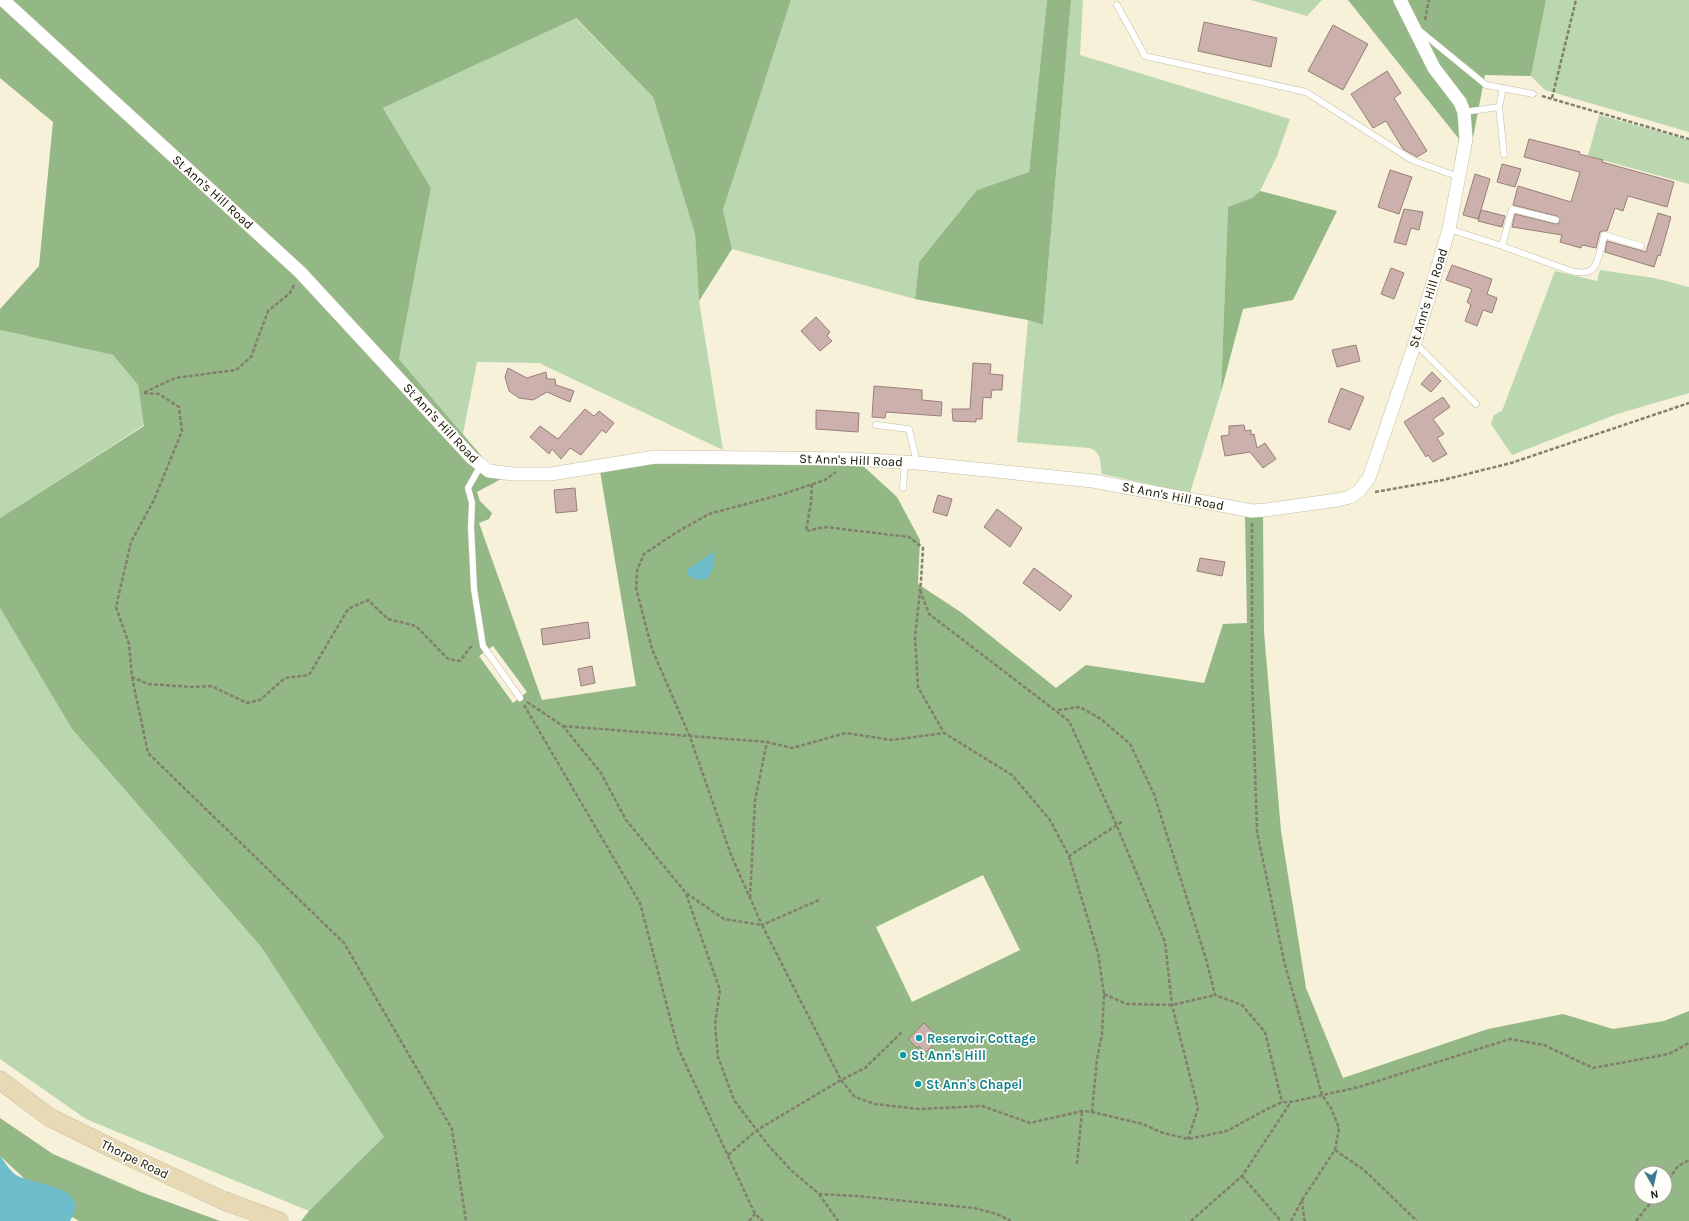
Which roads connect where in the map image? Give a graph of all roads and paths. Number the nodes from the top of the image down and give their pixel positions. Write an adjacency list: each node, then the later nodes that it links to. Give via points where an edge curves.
1 (3, 0): 20 (street, St Ann's Hill Road)
2 (1400, 0): 6 (street, St Ann's Hill Road)
3 (1429, 0): 7 (path)
4 (1576, 0): 10 (path)
5 (1117, 5): 15 (lane, via 1145,56 1306,92 1412,160)
6 (1411, 24): 7 (lane); 12 (street, St Ann's Hill Road, via 1434,68 1460,102)
7 (1423, 34): 8 (lane, via 1486,84)
8 (1503, 88): 9 (lane); 11 (lane)
9 (1533, 94): 10 (path)
10 (1552, 98): 13 (path)
11 (1499, 107): 12 (lane); 14 (lane)
12 (1464, 112): 15 (street, St Ann's Hill Road, via 1466,139)
13 (1689, 139)
14 (1504, 154)
15 (1459, 177): 17 (street, St Ann's Hill Road)
16 (1556, 220): 18 (lane, via 1512,209)
17 (1449, 229): 18 (lane); 21 (street, St Ann's Hill Road)
18 (1502, 246): 19 (lane, via 1580,273 1590,271 1595,266 1604,235)
19 (1641, 246)
20 (300, 272): 27 (street, St Ann's Hill Road); 34 (path, via 290,293 268,311 251,357 236,370 175,378 144,393 159,394 179,407 182,431 154,500 131,542 116,607 129,644)
21 (1415, 343): 23 (lane); 30 (street, St Ann's Hill Road, via 1369,478)
22 (1689, 403): 30 (path, via 1512,463 1443,480 1371,493)
23 (1476, 404)
24 (876, 425): 26 (lane, via 909,429)
25 (851, 459): 26 (street, St Ann's Hill Road); 27 (street, St Ann's Hill Road, via 655,456 551,474 499,473 489,471); 28 (path, via 825,480)
26 (911, 462): 29 (lane); 31 (street, St Ann's Hill Road, via 1093,481)
27 (481, 465): 33 (lane, via 468,488 472,503 474,589)
28 (812, 484): 32 (path, via 806,531 825,527 909,537 922,548); 39 (path, via 748,505 709,514 644,554 637,571 636,588 643,619 652,649)
29 (903, 488)
30 (1360, 491): 31 (street, St Ann's Hill Road, via 1337,500)
31 (1252, 511): 55 (path, via 1252,675 1257,832 1285,965)
32 (920, 590): 36 (path, via 929,614); 38 (path, via 915,637 918,687)
33 (480, 627): 34 (path, via 476,640 460,661 448,659 416,626 388,619 368,600 348,609 309,675 285,678 260,700 246,703 211,686 148,684); 35 (lane, via 483,646)
34 (132, 677): 73 (path, via 148,753 344,943 452,1129)
35 (520, 698): 37 (path); 63 (path, via 640,903 678,1048)
36 (1057, 710): 42 (path, via 1070,720); 49 (path, via 1080,707 1101,719 1130,744 1154,794)
37 (563, 726): 39 (path); 44 (path, via 601,773 626,820)
38 (944, 733): 40 (path, via 892,740 846,733 792,748); 43 (path, via 1012,775 1050,820)
39 (690, 737): 40 (path); 45 (path)
40 (767, 742): 45 (path, via 754,800)
41 (1123, 821): 42 (path)
42 (1117, 826): 43 (path); 50 (path, via 1165,942)
43 (1069, 856): 48 (path, via 1098,953)
44 (686, 893): 47 (path, via 724,919); 60 (path, via 720,990 715,1024 718,1057 734,1100)
45 (750, 900): 47 (path)
46 (819, 900): 47 (path)
47 (762, 925): 54 (path)
48 (1104, 994): 50 (path, via 1127,1004); 59 (path, via 1102,1034)
49 (1215, 995): 50 (path); 56 (path, via 1242,1005 1265,1032)
50 (1172, 1005): 61 (path, via 1198,1108)
51 (903, 1031): 54 (path, via 865,1068)
52 (1689, 1043): 55 (path, via 1669,1054 1593,1068 1544,1045 1510,1039 1359,1087)
53 (0, 1080): 72 (main road, Thorpe Road, via 56,1120 222,1200)
54 (841, 1080): 58 (path, via 855,1097 875,1104 919,1109 982,1106 1030,1123); 60 (path)
55 (1322, 1095): 57 (path); 62 (path, via 1332,1108 1339,1128)
56 (1282, 1102): 57 (path); 61 (path, via 1227,1131)
57 (1291, 1102): 67 (path)
58 (1082, 1111): 59 (path); 65 (path)
59 (1092, 1112): 61 (path, via 1143,1124 1160,1132)
60 (757, 1130): 63 (path); 68 (path, via 792,1171)
61 (1188, 1139)
62 (1335, 1150): 69 (path); 82 (path, via 1364,1170)
63 (728, 1155): 71 (path)
64 (1689, 1160): 66 (path, via 1678,1166)
65 (1077, 1164)
66 (1673, 1173)
67 (1242, 1176): 78 (path); 79 (path)
68 (819, 1194): 76 (path); 77 (path, via 974,1208)
69 (1302, 1200): 80 (path); 81 (path)
70 (1649, 1205): 83 (path)
71 (755, 1214): 74 (path); 75 (path)
72 (279, 1221)
73 (466, 1221)
74 (749, 1221)
75 (762, 1221)
76 (838, 1221)
77 (1011, 1221)
78 (1191, 1221)
79 (1281, 1221)
80 (1291, 1221)
81 (1305, 1221)
82 (1417, 1221)
83 (1636, 1221)

